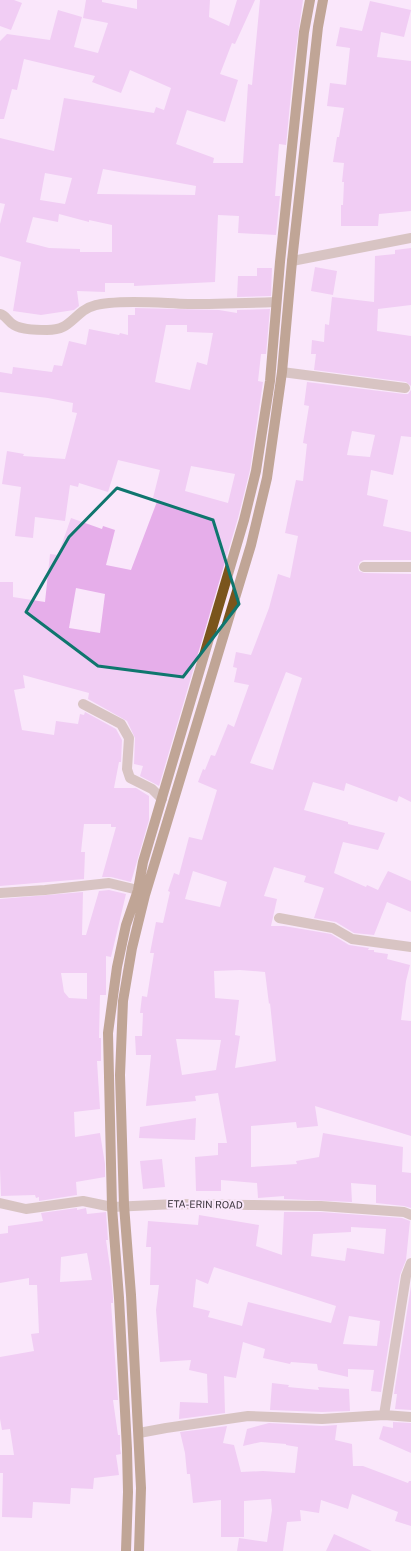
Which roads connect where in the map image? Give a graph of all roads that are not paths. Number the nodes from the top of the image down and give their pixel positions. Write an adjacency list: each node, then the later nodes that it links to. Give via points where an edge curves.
1 (310, 0): 5 (main road, via 304,32)
2 (323, 0): 4 (main road)
3 (411, 238): 4 (street)
4 (292, 261): 7 (main road)
5 (276, 302): 6 (street, via 111,303 94,306 61,328 47,330 19,327); 12 (main road, via 270,381 256,471)
6 (0, 314)
7 (282, 372): 8 (street); 18 (main road, via 267,478 251,545 145,895 132,948 123,1001 121,1039)
8 (405, 388)
9 (364, 567): 10 (street)
10 (411, 567)
11 (83, 704): 12 (street, via 121,724 129,738 126,770 130,778 152,789)
12 (162, 799): 13 (main road)
13 (138, 890): 14 (street, via 109,883); 19 (main road, via 126,925 117,967 108,1033)
14 (0, 893)
15 (279, 918): 16 (street, via 333,928 352,939)
16 (411, 947)
17 (0, 1203): 19 (street, ETA-ERIN ROAD, via 26,1209 83,1201)
18 (124, 1206): 19 (street, ETA-ERIN ROAD); 20 (street, ETA-ERIN ROAD, via 321,1206 404,1212); 24 (main road)
19 (112, 1207): 25 (main road, via 127,1449)
20 (411, 1215)
21 (411, 1263): 22 (street, via 406,1276)
22 (384, 1415): 23 (street); 24 (street, via 322,1419 248,1416)
23 (411, 1417)
24 (138, 1433): 26 (main road, via 141,1488)
25 (126, 1551)
26 (138, 1551)

